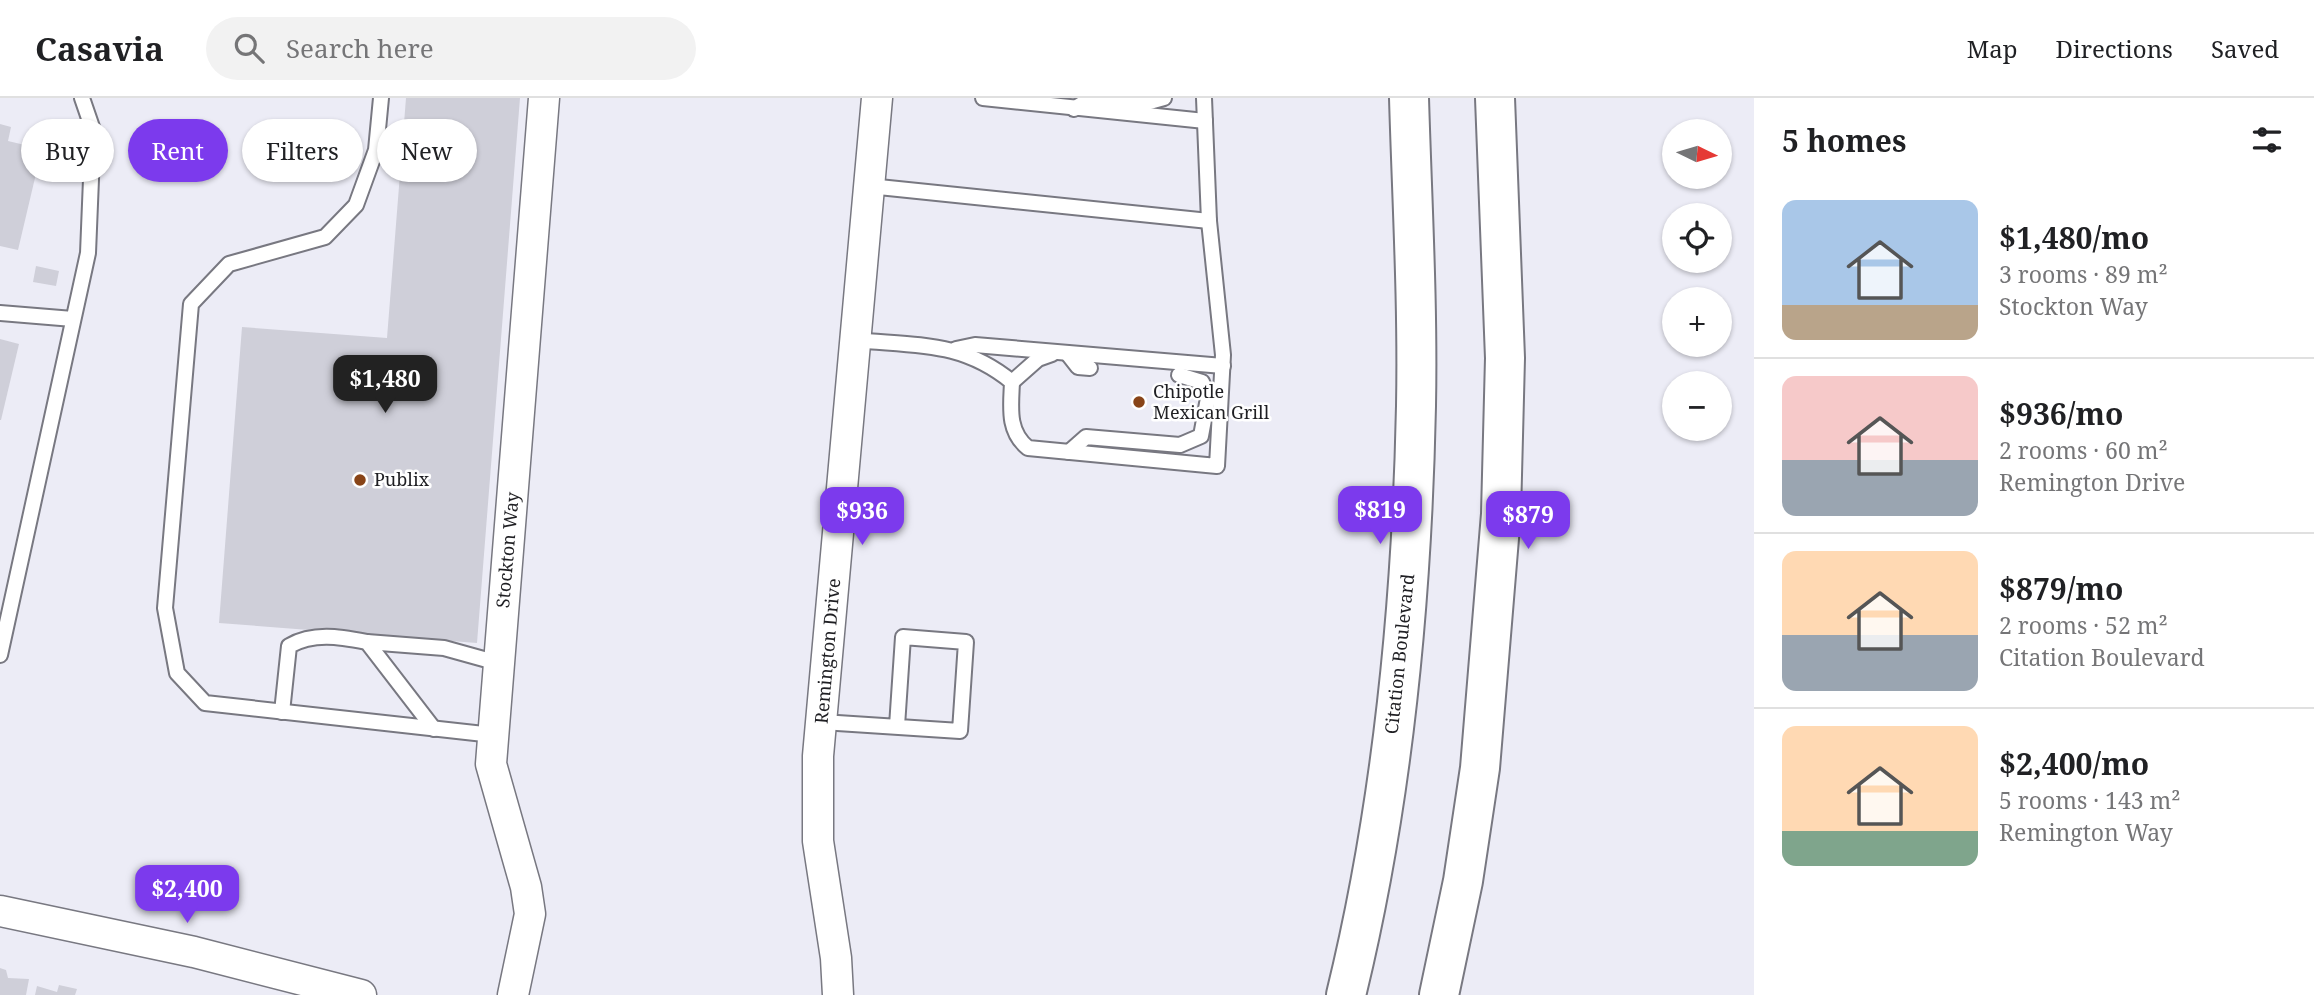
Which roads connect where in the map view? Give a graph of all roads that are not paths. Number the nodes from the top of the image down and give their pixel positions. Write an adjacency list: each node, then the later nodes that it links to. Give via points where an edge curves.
1 (82, 98): 16 (lane, via 93,130 88,253)
2 (381, 98): 28 (lane, via 376,150 356,205 325,237 229,264 191,304 165,608 177,673 205,703)
3 (544, 98): 27 (street, Stockton Way)
4 (877, 98): 13 (street, Remington Drive)
5 (984, 98): 6 (lane)
6 (989, 98): 11 (lane)
7 (1164, 98): 11 (lane, via 1146,103 1091,98)
8 (1204, 98): 12 (lane)
9 (1409, 98): 37 (main road, Citation Boulevard, via 1416,404 1410,558 1381,829)
10 (1495, 98): 38 (main road, via 1505,358 1501,514 1480,768)
11 (1074, 109): 12 (lane)
12 (1205, 121): 14 (lane)
13 (869, 186): 14 (lane); 17 (street, Remington Drive)
14 (1209, 221): 20 (lane)
15 (0, 313): 16 (lane)
16 (73, 319): 26 (lane)
17 (855, 340): 18 (lane); 29 (street, Remington Drive)
18 (954, 349): 19 (lane, via 975,345); 23 (lane, via 989,363)
19 (1062, 353): 20 (lane); 21 (lane, via 1078,367); 23 (lane, via 1038,359)
20 (1223, 366): 24 (lane, via 1217,466)
21 (1090, 368)
22 (1179, 375): 24 (lane, via 1202,383 1208,398 1201,436 1180,445 1086,437)
23 (1012, 382): 24 (lane, via 1011,413 1019,441 1028,447)
24 (1069, 452)
25 (367, 642): 27 (lane, via 444,648); 28 (lane, via 305,637 289,646); 31 (lane)
26 (0, 655)
27 (498, 663): 32 (street, Stockton Way)
28 (282, 712): 31 (lane)
29 (822, 722): 30 (lane); 36 (street, Remington Drive, via 818,841)
30 (897, 726): 30 (lane, via 960,731 966,642 903,637)
31 (434, 729): 32 (lane)
32 (493, 735): 35 (street, Stockton Way, via 491,764 530,914)
33 (0, 911): 34 (street, via 194,952)
34 (361, 995)
35 (513, 995)
36 (838, 995)
37 (1346, 995)
38 (1439, 995)

